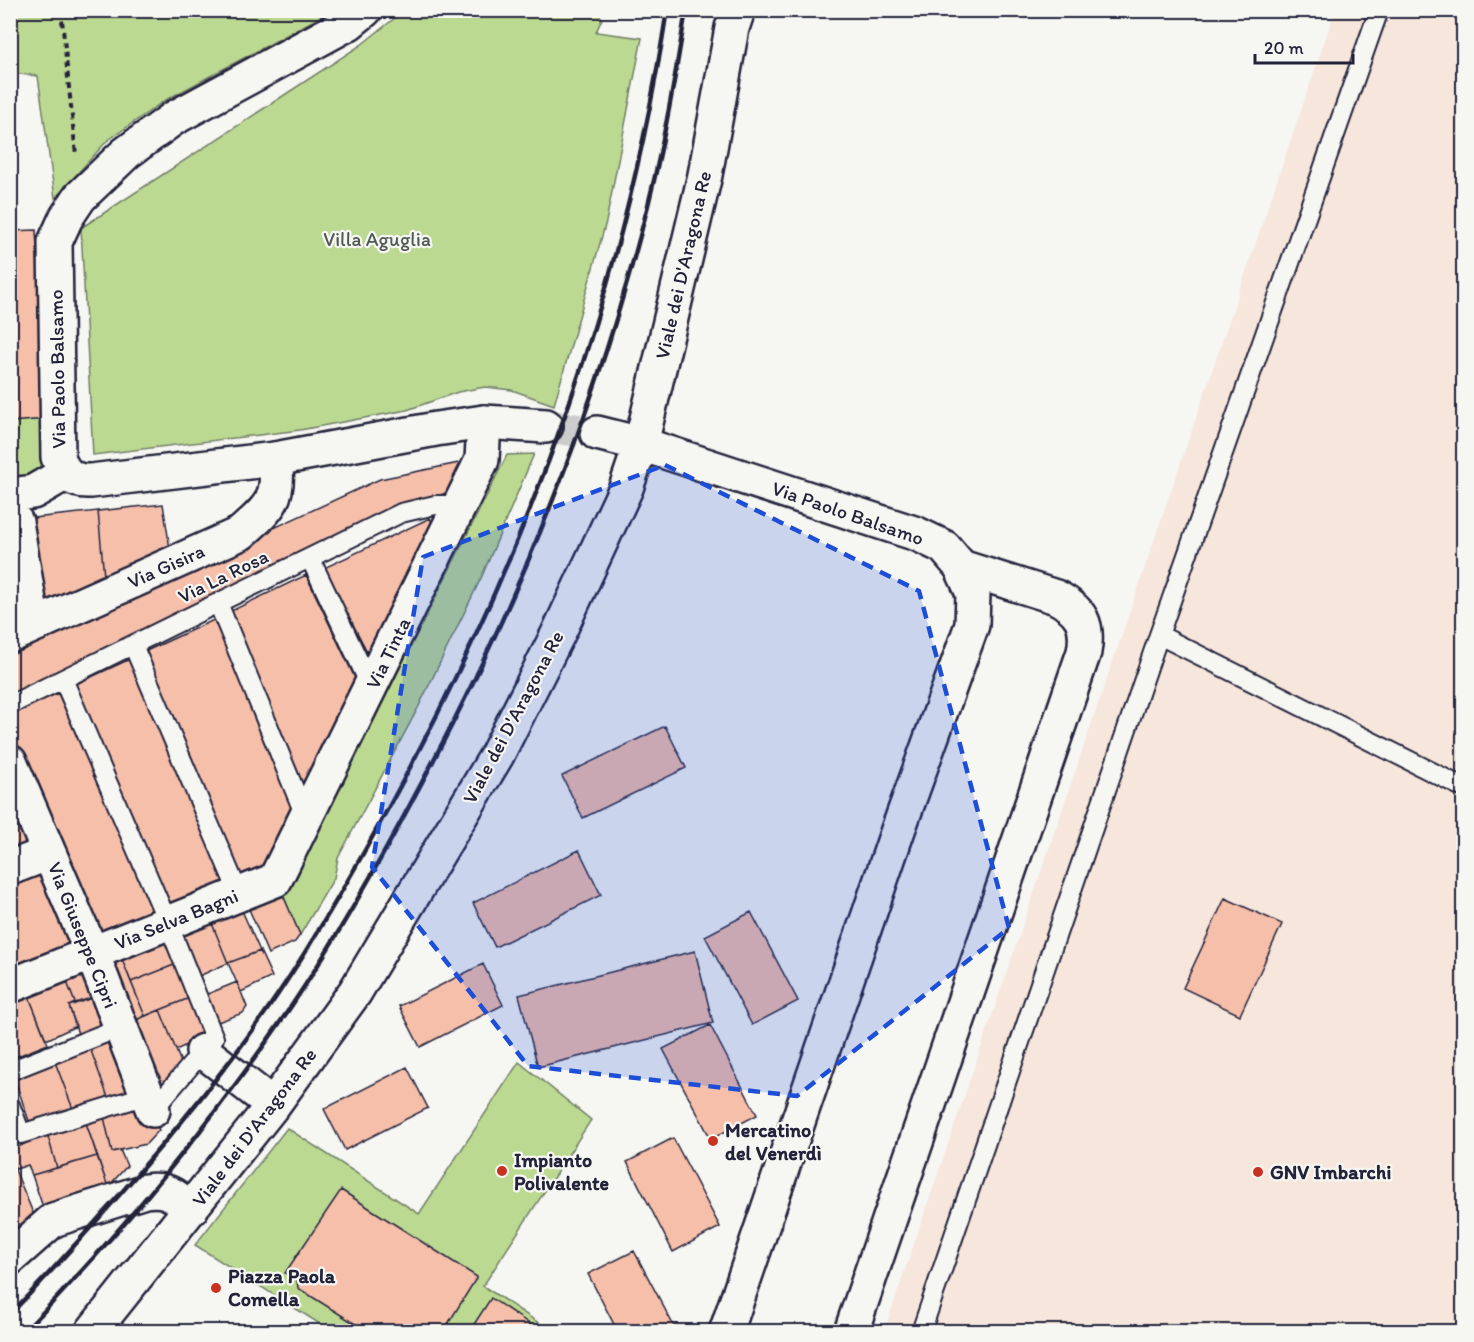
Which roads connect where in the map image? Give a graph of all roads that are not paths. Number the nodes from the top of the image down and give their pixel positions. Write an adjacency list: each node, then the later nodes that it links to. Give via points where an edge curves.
1 (365, 10): 9 (street, Via Paolo Balsamo, via 174,118 126,153 80,197 66,218 55,242 58,457)
2 (738, 10): 7 (street, Viale dei D'Aragona Re, via 705,175)
3 (1379, 10): 16 (lane)
4 (484, 422): 5 (street, Via Paolo Balsamo); 8 (street, Via Paolo Balsamo); 10 (street, Via Tinta, via 482,460)
5 (546, 426)
6 (597, 433): 7 (street, Via Paolo Balsamo)
7 (641, 444): 13 (street, Via Paolo Balsamo, via 917,534 944,547); 36 (street, Viale dei D'Aragona Re, via 627,488 497,755 355,992)
8 (275, 459): 9 (street, Via Paolo Balsamo, via 91,481); 15 (street, Via Gisira, via 278,481 274,498 241,533)
9 (66, 473): 11 (street)
10 (460, 505): 12 (lane, Via La Rosa, via 435,505 401,513); 19 (street, Via Tinta)
11 (13, 508): 15 (street)
12 (310, 558): 14 (lane, Via La Rosa); 19 (lane)
13 (961, 567): 40 (street, Via Paolo Balsamo, via 973,593 972,625); 41 (street, via 1068,603 1081,619 1086,638)
14 (218, 603): 17 (lane, Via La Rosa); 23 (lane)
15 (22, 630)
16 (1159, 635): 22 (lane); 42 (lane)
17 (133, 645): 18 (lane, Via La Rosa); 27 (lane)
18 (63, 679): 20 (lane, Via La Rosa); 28 (lane)
19 (371, 687): 23 (street, Via Tinta)
20 (10, 705)
21 (10, 762): 24 (street, Via Giuseppe Cipri)
22 (1464, 789)
23 (306, 819): 26 (street, Via Tinta)
24 (49, 853): 25 (street); 29 (street, Via Giuseppe Cipri)
25 (10, 868)
26 (275, 880): 27 (street, Via Selva Bagni)
27 (239, 894): 28 (street, Via Selva Bagni)
28 (168, 922): 29 (street, Via Selva Bagni); 32 (lane, via 214,1038)
29 (92, 953): 30 (street, Via Selva Bagni); 31 (street, Via Giuseppe Cipri)
30 (10, 986)
31 (121, 1027): 33 (lane); 34 (street, Via Giuseppe Cipri)
32 (203, 1051): 34 (lane); 36 (street)
33 (10, 1071)
34 (150, 1102): 35 (lane, via 21,1134)
35 (10, 1105)
36 (273, 1105): 37 (street, Viale dei D'Aragona Re)
37 (191, 1209): 38 (street, via 171,1193 159,1189 145,1191 53,1220); 39 (street, Viale dei D'Aragona Re)
38 (10, 1258)
39 (92, 1332)
40 (726, 1332)
41 (851, 1332)
42 (921, 1332)

